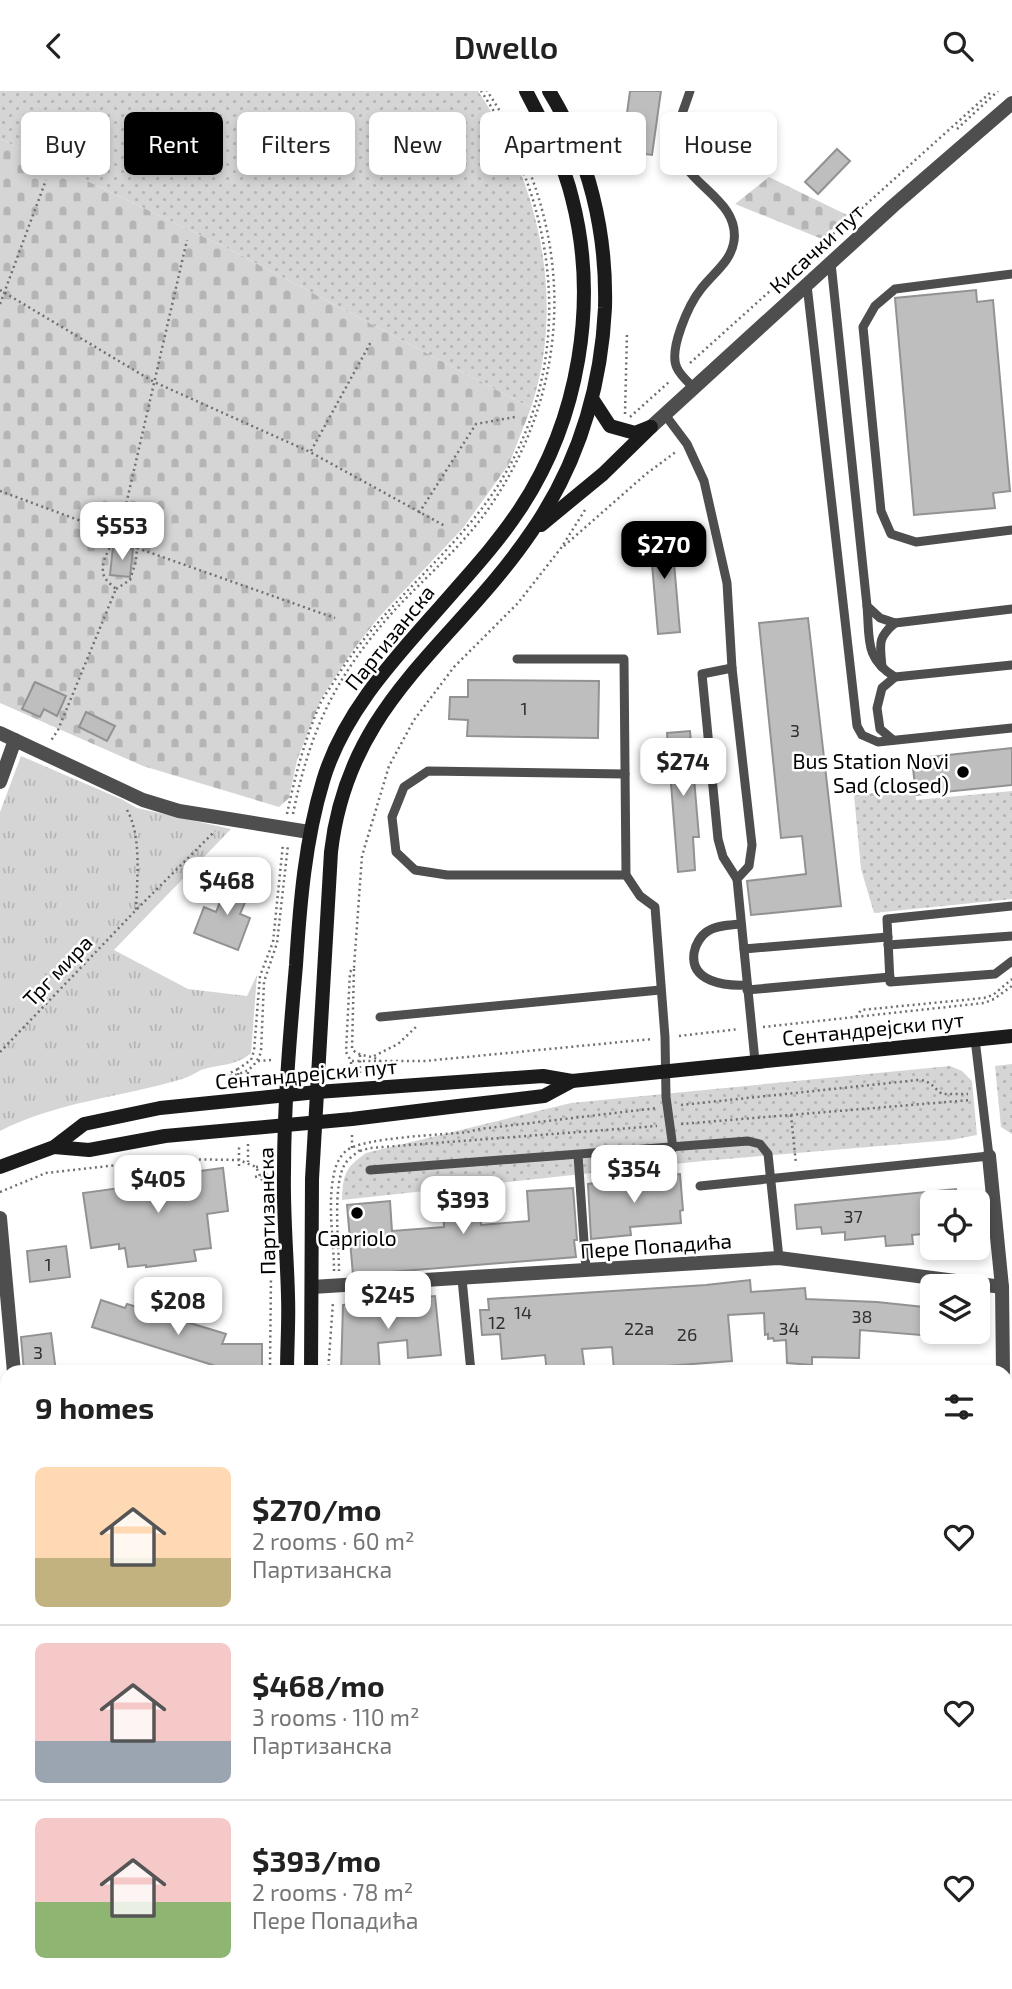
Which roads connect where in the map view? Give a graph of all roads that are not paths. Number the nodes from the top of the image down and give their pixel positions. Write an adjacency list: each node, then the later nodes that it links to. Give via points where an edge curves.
1 (526, 91): 28 (main road, Партизанска, via 559,158 580,232 585,271 583,323 574,384 555,441 521,508 389,665 345,730 324,777)
2 (549, 91): 9 (main road, Партизанска, via 590,179 602,242 604,326)
3 (690, 91): 8 (lane, via 677,131 681,159 725,209 734,231 730,255 688,308 674,355)
4 (1012, 103): 5 (street, Кисачки пут)
5 (831, 263): 7 (street, Кисачки пут); 14 (lane)
6 (1012, 274): 12 (lane, via 895,289 875,306 863,327 881,511 891,534 916,542)
7 (807, 285): 8 (street, Кисачки пут); 25 (lane, via 857,726 862,735 877,742)
8 (694, 389): 10 (street, Кисачки пут)
9 (593, 400): 11 (main road, via 610,426 635,433); 13 (main road, Партизанска, via 565,475)
10 (666, 416): 11 (street, Кисачки пут); 19 (lane, via 687,444 704,481 727,583)
11 (651, 427): 13 (main road)
12 (1012, 530)
13 (531, 533): 46 (main road, Партизанска, via 401,686 373,725 346,782 333,829)
14 (867, 606): 16 (lane, via 880,618); 20 (lane, via 872,656)
15 (1012, 609): 16 (lane)
16 (895, 623): 20 (lane, via 882,634)
17 (517, 659): 26 (lane, via 624,659)
18 (1012, 666): 21 (lane)
19 (732, 668): 30 (lane, via 752,845 750,866); 30 (lane, via 702,674 719,839 723,857)
20 (882, 669): 21 (lane)
21 (895, 677): 25 (lane, via 882,688 877,708 880,729)
22 (1012, 728): 25 (lane)
23 (0, 733): 24 (street)
24 (15, 740): 27 (street); 28 (street, via 143,800 179,811)
25 (893, 740)
26 (625, 774): 29 (lane); 29 (lane, via 428,771 404,787 392,817 397,852 415,870 447,875)
27 (0, 782)
28 (309, 832): 47 (main road, Партизанска)
29 (626, 875): 39 (lane, via 655,907)
30 (737, 879): 32 (lane)
31 (1012, 906): 34 (lane, via 887,919)
32 (740, 924): 35 (lane); 38 (lane, via 709,930 698,940 693,963 701,975 716,983)
33 (1012, 936): 34 (lane)
34 (888, 941): 35 (lane); 37 (lane)
35 (744, 949): 38 (lane)
36 (1012, 961): 37 (lane, via 995,974 890,982)
37 (890, 977): 38 (lane)
38 (747, 988): 43 (lane)
39 (660, 990): 40 (lane); 44 (lane)
40 (380, 1017)
41 (1012, 1036): 42 (main road, Сентандрејски пут)
42 (975, 1039): 43 (main road, Сентандрејски пут); 53 (lane)
43 (755, 1061): 44 (main road, Сентандрејски пут)
44 (665, 1071): 45 (main road, Сентандрејски пут); 51 (lane)
45 (572, 1081): 46 (main road, Сентандрејски пут, via 543,1076); 48 (main road, Сентандрејски пут, via 544,1095)
46 (317, 1092): 47 (main road, Сентандрејски пут); 48 (main road, Партизанска)
47 (287, 1094): 49 (main road, Партизанска); 50 (main road, Сентандрејски пут, via 160,1108 84,1124)
48 (315, 1122): 49 (main road, Сентандрејски пут); 62 (main road, Партизанска)
49 (286, 1125): 50 (main road, Сентандрејски пут, via 165,1136 89,1150); 65 (main road, Партизанска)
50 (54, 1147): 54 (main road, Сентандрејски пут)
51 (673, 1148): 52 (lane); 56 (lane, via 748,1141 761,1144 768,1154)
52 (578, 1155): 55 (lane); 60 (lane)
53 (989, 1156): 56 (lane); 63 (street)
54 (0, 1167)
55 (370, 1170)
56 (772, 1179): 57 (lane); 59 (lane)
57 (700, 1186)
58 (0, 1218): 64 (street)
59 (779, 1258): 60 (street, Пере Попадића); 63 (street, Пере Попадића)
60 (586, 1270): 61 (street, Пере Попадића)
61 (461, 1279): 62 (street, Пере Попадића); 67 (lane)
62 (312, 1287): 66 (main road, Партизанска)
63 (1002, 1287): 68 (street)
64 (13, 1365)
65 (287, 1365)
66 (311, 1365)
67 (470, 1365)
68 (1003, 1365)

